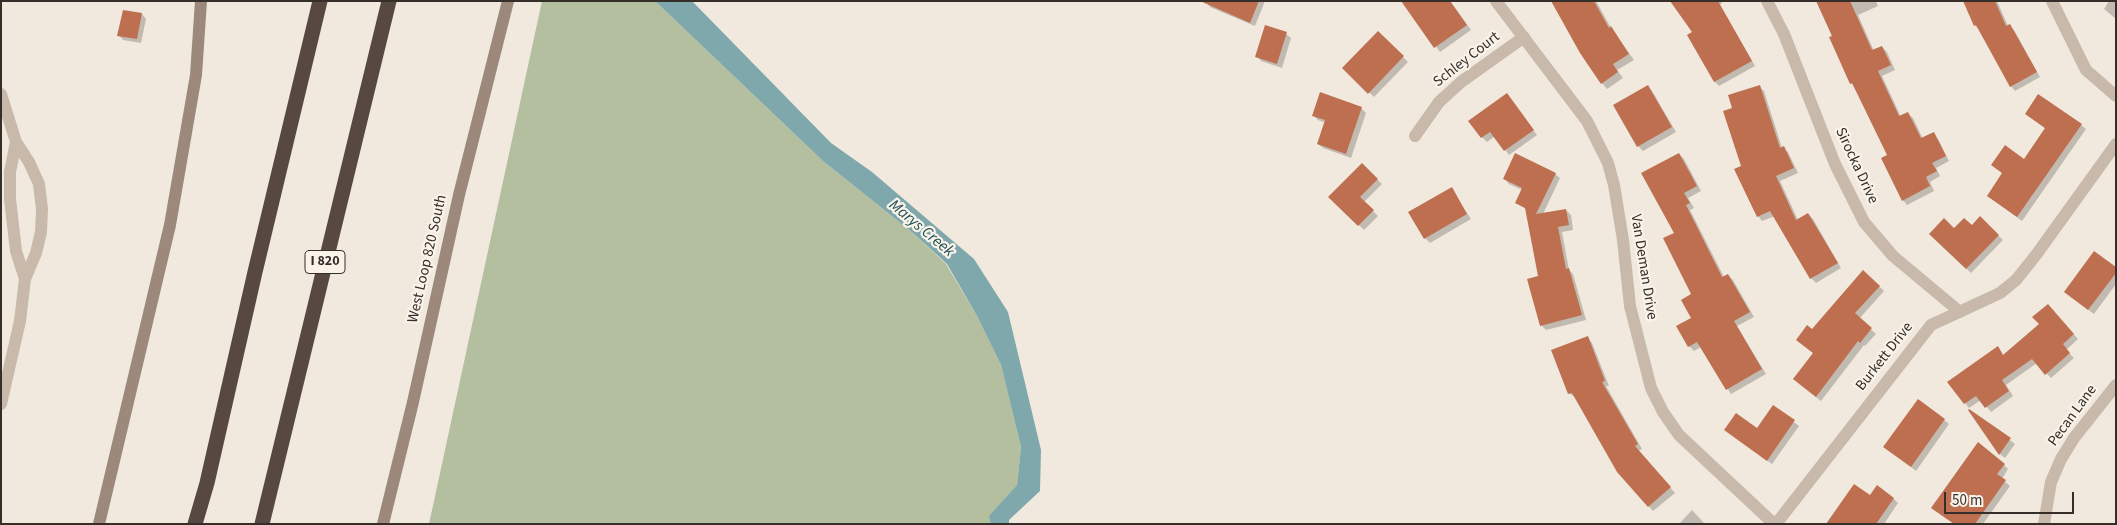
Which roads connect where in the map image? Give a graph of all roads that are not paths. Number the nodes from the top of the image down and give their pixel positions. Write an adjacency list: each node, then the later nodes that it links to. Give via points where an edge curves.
1 (201, 1): 20 (main road, via 196,75 170,225)
2 (320, 1): 21 (highway)
3 (389, 1): 22 (highway, I 820)
4 (499, 1): 9 (main road)
5 (508, 1): 9 (main road, West Loop 820 South)
6 (1496, 1): 10 (street, Van Deman Drive)
7 (1767, 1): 17 (street, Sirocka Drive, via 1784,34 1835,164 1864,222 1893,256)
8 (2052, 1): 12 (street, via 2086,70)
9 (500, 31): 23 (main road, West Loop 820 South)
10 (1524, 37): 13 (street, Schley Court, via 1461,82 1439,102); 24 (street, Van Deman Drive, via 1587,121 1608,163 1622,231 1630,306 1651,388 1663,412 1679,435)
11 (1, 94): 14 (street)
12 (2116, 96)
13 (1415, 136)
14 (16, 142): 16 (street, via 10,172 10,199 16,252); 16 (street, via 30,162 39,184 42,209 41,232)
15 (2116, 144): 17 (street, Burkett Drive, via 2016,280 2000,293)
16 (25, 279): 19 (street, via 20,321)
17 (1960, 312): 24 (street, Burkett Drive, via 1931,325)
18 (2116, 385): 25 (street, Pecan Lane, via 2074,438 2062,459 2049,489)
19 (1, 404)
20 (99, 524)
21 (195, 524)
22 (262, 524)
23 (382, 524)
24 (1775, 524)
25 (2044, 524)

